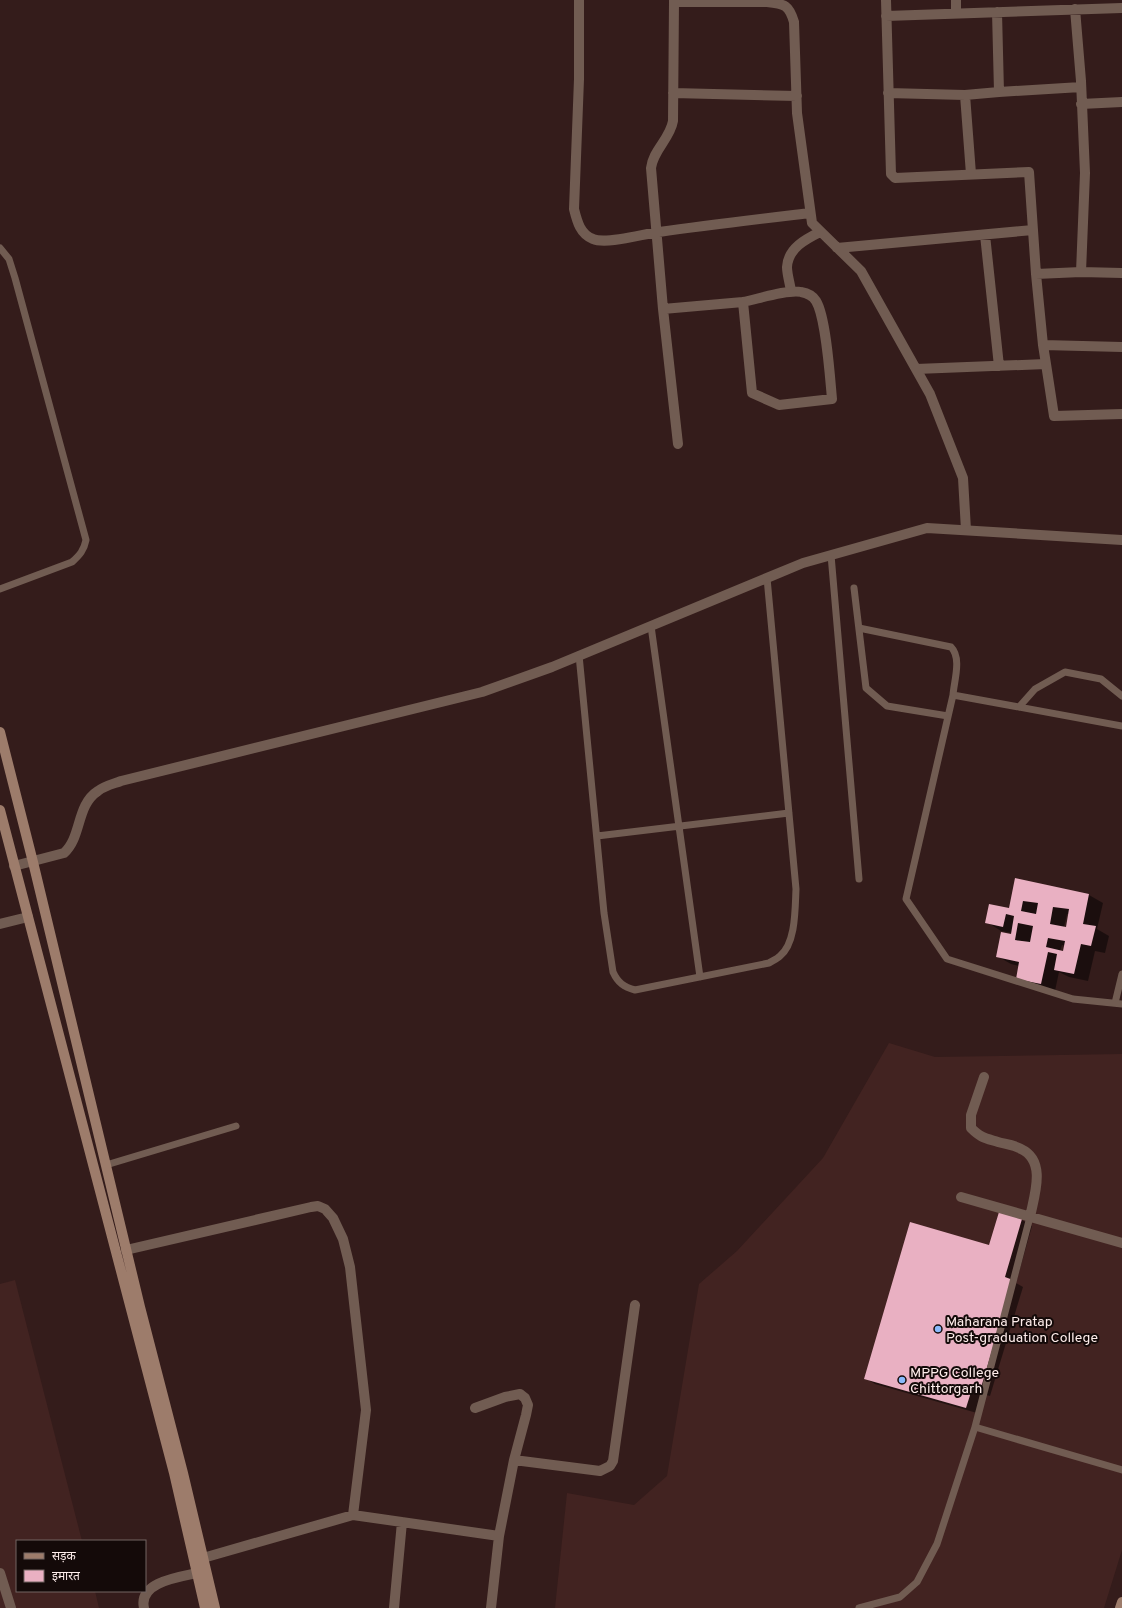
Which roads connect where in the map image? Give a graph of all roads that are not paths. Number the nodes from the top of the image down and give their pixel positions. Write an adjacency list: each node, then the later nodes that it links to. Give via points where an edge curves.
1 (579, 0): 21 (street, via 574,209 578,224 592,239 603,241)
2 (886, 0): 9 (street)
3 (956, 0): 8 (street)
4 (674, 1): 12 (street); 15 (street, via 768,2 787,6 794,22)
5 (1122, 8): 6 (street)
6 (1075, 10): 7 (street); 10 (street)
7 (997, 12): 8 (street); 11 (street)
8 (956, 14): 9 (street)
9 (886, 16): 13 (street)
10 (1081, 87): 11 (street); 17 (street)
11 (999, 92): 14 (street)
12 (673, 93): 15 (street); 21 (street, via 671,130 655,154 651,168)
13 (888, 93): 14 (street); 18 (street, via 890,171 895,178)
14 (965, 95): 18 (street)
15 (797, 96): 19 (street)
16 (1122, 102): 17 (street)
17 (1082, 104): 26 (street, via 1085,173)
18 (971, 174): 20 (street, via 1029,172)
19 (810, 213): 21 (street); 22 (street, via 812,223)
20 (1033, 230): 23 (street); 28 (street)
21 (657, 232): 31 (street)
22 (820, 232): 25 (street); 29 (street, via 803,241 790,256 788,267)
23 (985, 234): 25 (street); 35 (street)
24 (0, 248): 44 (lane, via 9,259 15,278 86,540 85,547 72,562)
25 (837, 248): 36 (street, via 861,271)
26 (1081, 272): 27 (street); 28 (street)
27 (1122, 273)
28 (1036, 274): 32 (street)
29 (792, 292): 30 (street); 30 (street, via 808,294 817,302 822,318 832,399 779,404 752,392)
30 (743, 302): 31 (street)
31 (663, 309): 38 (street)
32 (1043, 345): 33 (street); 34 (street)
33 (1122, 347)
34 (1046, 364): 35 (street); 37 (street, via 1054,416)
35 (999, 366): 36 (street)
36 (916, 369): 39 (street, via 930,394 963,478)
37 (1122, 414)
38 (678, 444)
39 (966, 530): 40 (street); 41 (street, via 927,528)
40 (1122, 540)
41 (831, 555): 42 (street); 61 (lane)
42 (767, 578): 45 (street); 55 (lane)
43 (854, 588): 46 (lane)
44 (0, 589)
45 (651, 626): 47 (street); 57 (lane)
46 (859, 628): 48 (lane, via 951,647 957,661); 51 (lane, via 866,688 887,706)
47 (579, 655): 58 (lane); 59 (street, via 482,692 121,781 97,791 89,800 69,848 64,853)
48 (953, 695): 50 (lane); 51 (lane)
49 (1122, 696): 50 (lane, via 1101,679 1065,672 1035,689)
50 (1018, 707): 52 (lane)
51 (948, 716): 66 (lane, via 906,899 946,959 1073,999)
52 (1122, 726)
53 (0, 732): 59 (main road)
54 (0, 810): 56 (main road)
55 (789, 812): 57 (lane); 65 (lane, via 796,889 792,934 787,947 781,956 769,963)
56 (2, 822): 60 (main road)
57 (679, 826): 58 (lane); 65 (lane)
58 (597, 836): 65 (lane, via 604,913 616,979 622,985 635,990)
59 (33, 862): 60 (street); 69 (main road)
60 (14, 866): 62 (main road)
61 (859, 879)
62 (28, 917): 63 (street); 83 (main road, via 174,1473)
63 (0, 924)
64 (1122, 974): 66 (lane)
65 (700, 977)
66 (1119, 1004)
67 (984, 1077): 71 (street, via 971,1115 971,1128 979,1137 1022,1149 1030,1156 1036,1165 1037,1176)
68 (236, 1126): 69 (lane)
69 (106, 1165): 73 (main road)
70 (961, 1197): 71 (street)
71 (1030, 1216): 72 (street); 76 (lane)
72 (1122, 1243)
73 (126, 1250): 79 (street, via 312,1207 326,1209 343,1239 350,1267 366,1410); 82 (main road)
74 (635, 1305): 77 (street, via 613,1461 610,1466 600,1471)
75 (475, 1408): 77 (street, via 514,1395 520,1394 525,1398 528,1405)
76 (975, 1426): 78 (lane); 92 (lane, via 937,1544 917,1582 900,1597)
77 (514, 1460): 81 (street)
78 (1122, 1470)
79 (353, 1515): 80 (street); 82 (street)
80 (402, 1522): 81 (street); 90 (street)
81 (499, 1536): 91 (street)
82 (203, 1558): 89 (main road)
83 (197, 1572): 87 (street, via 157,1584 144,1598); 88 (main road)
84 (0, 1573): 86 (street)
85 (1122, 1602): 93 (main road)
86 (11, 1608)
87 (144, 1608)
88 (205, 1608)
89 (215, 1608)
90 (394, 1608)
91 (491, 1608)
92 (859, 1608)
93 (1120, 1608)

